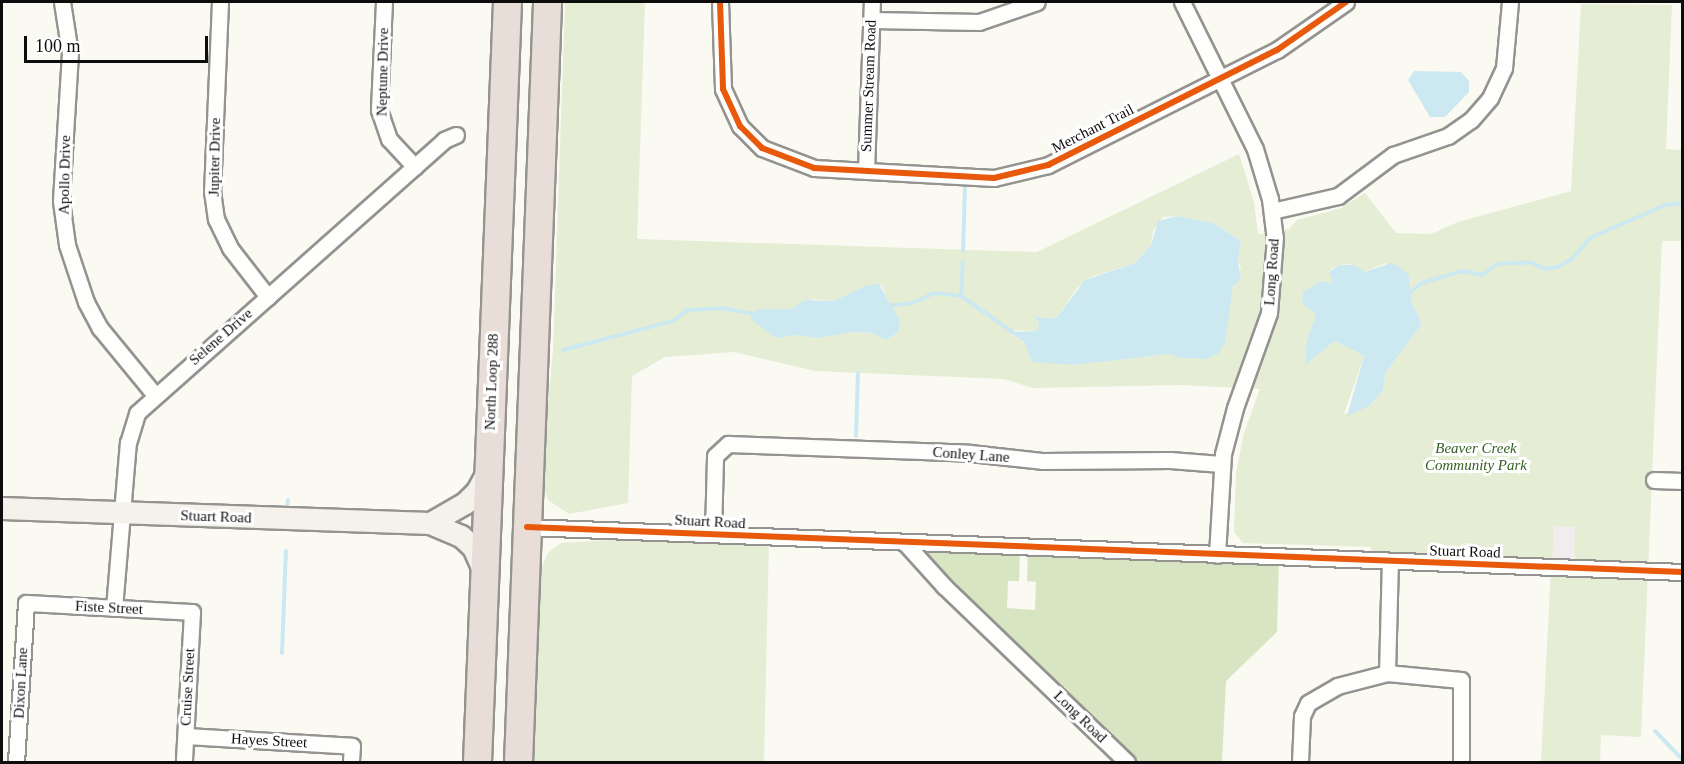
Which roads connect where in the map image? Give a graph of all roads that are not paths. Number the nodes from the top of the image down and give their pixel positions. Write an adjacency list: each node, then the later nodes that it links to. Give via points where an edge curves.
1 (62, 2): 19 (street, Apollo Drive, via 70,53 61,201 67,245 86,302 100,328)
2 (220, 2): 18 (street, Jupiter Drive, via 212,191 216,219 230,248)
3 (384, 2): 15 (street, Neptune Drive, via 379,110 389,139)
4 (507, 2): 21 (highway, North Loop 288)
5 (547, 2): 27 (highway)
6 (720, 2): 16 (street, Merchant Trail, via 723,89 735,118 756,144 803,166)
7 (872, 2): 12 (street, Summer Stream Road)
8 (1037, 2): 12 (street, via 979,22)
9 (1182, 2): 13 (street, Long Road)
10 (1346, 2): 13 (street, Merchant Trail, via 1285,45)
11 (1510, 2): 17 (street, via 1504,68 1490,98 1471,120 1448,136 1393,155 1338,196)
12 (872, 20): 16 (street, Summer Stream Road)
13 (1220, 78): 16 (street, Merchant Trail, via 1048,165 1021,174 994,178); 17 (street, Long Road, via 1255,149)
14 (456, 135): 15 (street, Selene Drive, via 444,140)
15 (415, 167): 18 (street, Selene Drive)
16 (867, 171)
17 (1272, 211): 20 (street, Long Road, via 1276,251 1272,300 1231,419)
18 (268, 297): 19 (street, Selene Drive)
19 (154, 394): 25 (street, Selene Drive, via 137,413 128,443)
20 (1221, 464): 28 (street, Conley Lane, via 1170,460 1042,461 970,453 743,444 721,447 714,464); 30 (street, Long Road)
21 (488, 469): 26 (street, via 477,491 465,503); 33 (highway, North Loop 288)
22 (1654, 480): 23 (street)
23 (1683, 480)
24 (2, 508): 25 (street, Stuart Road)
25 (122, 513): 26 (street, Stuart Road); 35 (street, Selene Drive)
26 (430, 523): 33 (street, Stuart Road, via 461,536 473,548)
27 (527, 527): 28 (street, Stuart Road); 43 (highway)
28 (713, 534): 29 (street, Stuart Road)
29 (906, 544): 30 (street, Stuart Road); 44 (street, Long Road)
30 (1216, 555): 31 (street, Stuart Road)
31 (1390, 562): 32 (street, Stuart Road); 37 (street)
32 (1683, 572)
33 (484, 575): 42 (highway, North Loop 288)
34 (26, 603): 35 (street, Fiste Street); 39 (street, Dixon Lane)
35 (114, 608): 36 (street, Fiste Street)
36 (192, 612): 38 (street, Cruise Street)
37 (1387, 674): 45 (street, via 1337,686 1308,703 1302,716); 46 (street, via 1461,680)
38 (186, 736): 40 (street, Cruise Street); 41 (street, Hayes Street, via 352,746)
39 (16, 762)
40 (184, 762)
41 (351, 762)
42 (477, 762)
43 (518, 762)
44 (1127, 762)
45 (1300, 762)
46 (1461, 762)

